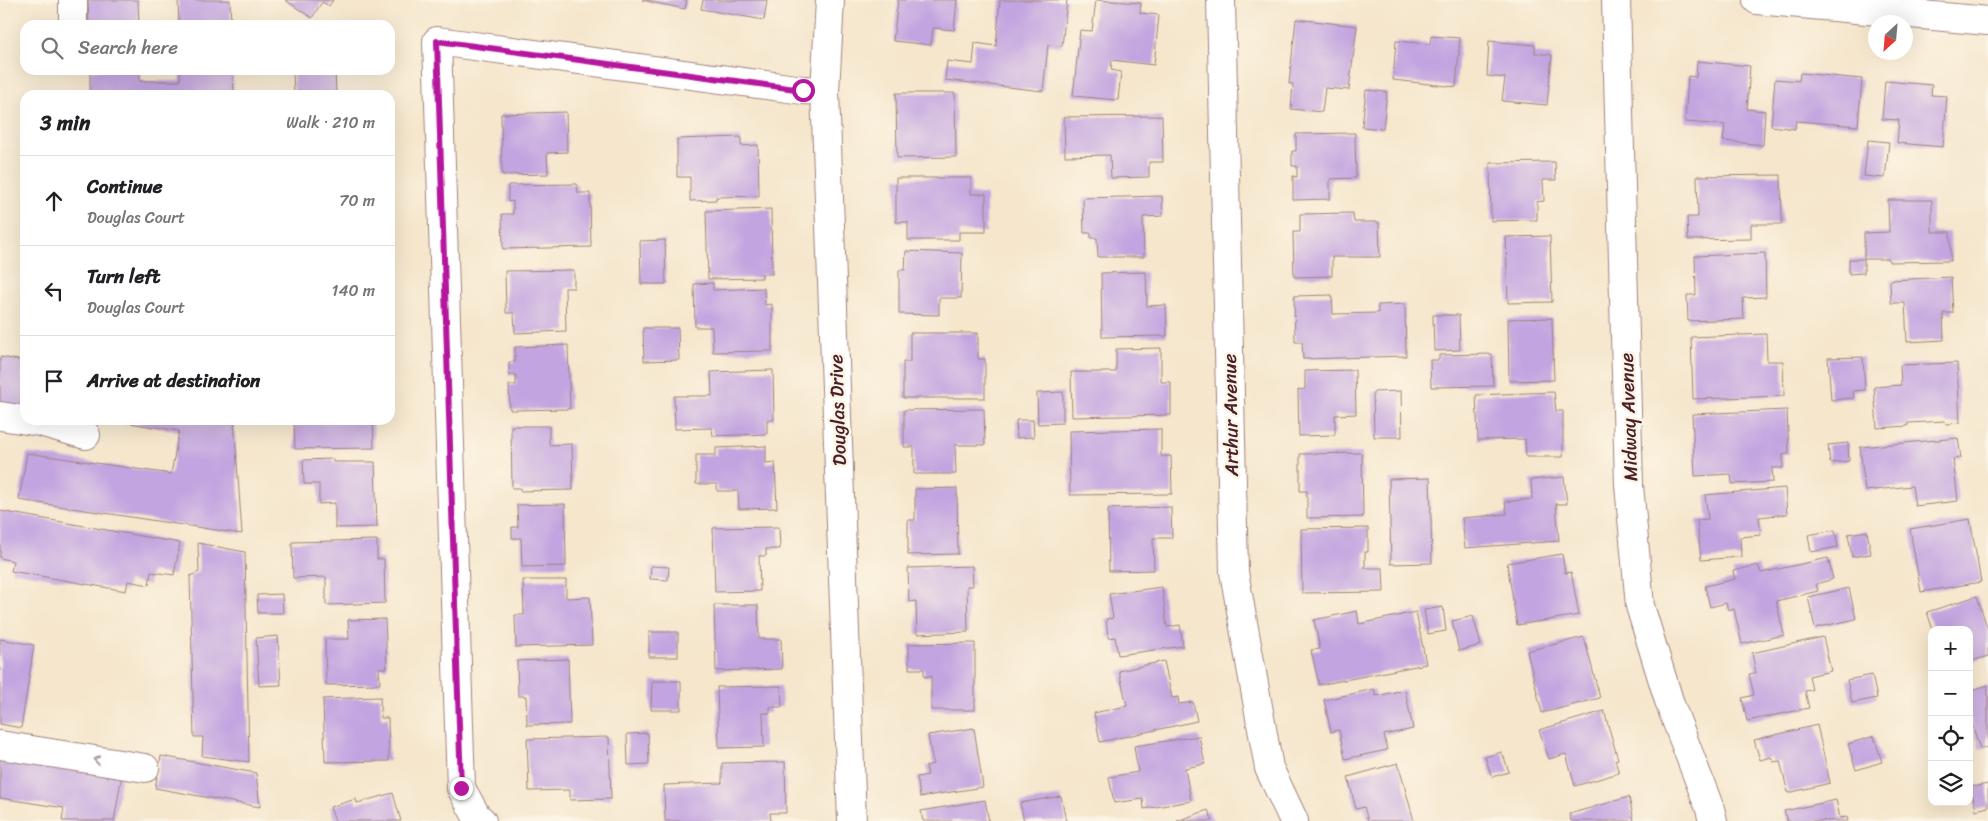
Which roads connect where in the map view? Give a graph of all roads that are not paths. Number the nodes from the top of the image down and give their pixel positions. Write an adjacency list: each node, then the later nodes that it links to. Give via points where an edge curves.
1 (73, 0): 6 (street)
2 (830, 0): 8 (street, Douglas Drive)
3 (1221, 0): 17 (street, Arthur Avenue, via 1234,572 1269,768)
4 (1616, 0): 18 (street, Midway Avenue, via 1629,485 1640,606 1670,704)
5 (1757, 0): 7 (street)
6 (73, 20)
7 (1988, 21)
8 (825, 91): 15 (street, via 437,41 461,788); 16 (street, Douglas Drive)
9 (0, 416): 10 (street)
10 (20, 419)
11 (51, 425): 12 (street)
12 (86, 435)
13 (0, 745): 14 (street, one-way to 13)
14 (145, 768)
15 (482, 821)
16 (852, 821)
17 (1294, 821)
18 (1713, 821)

